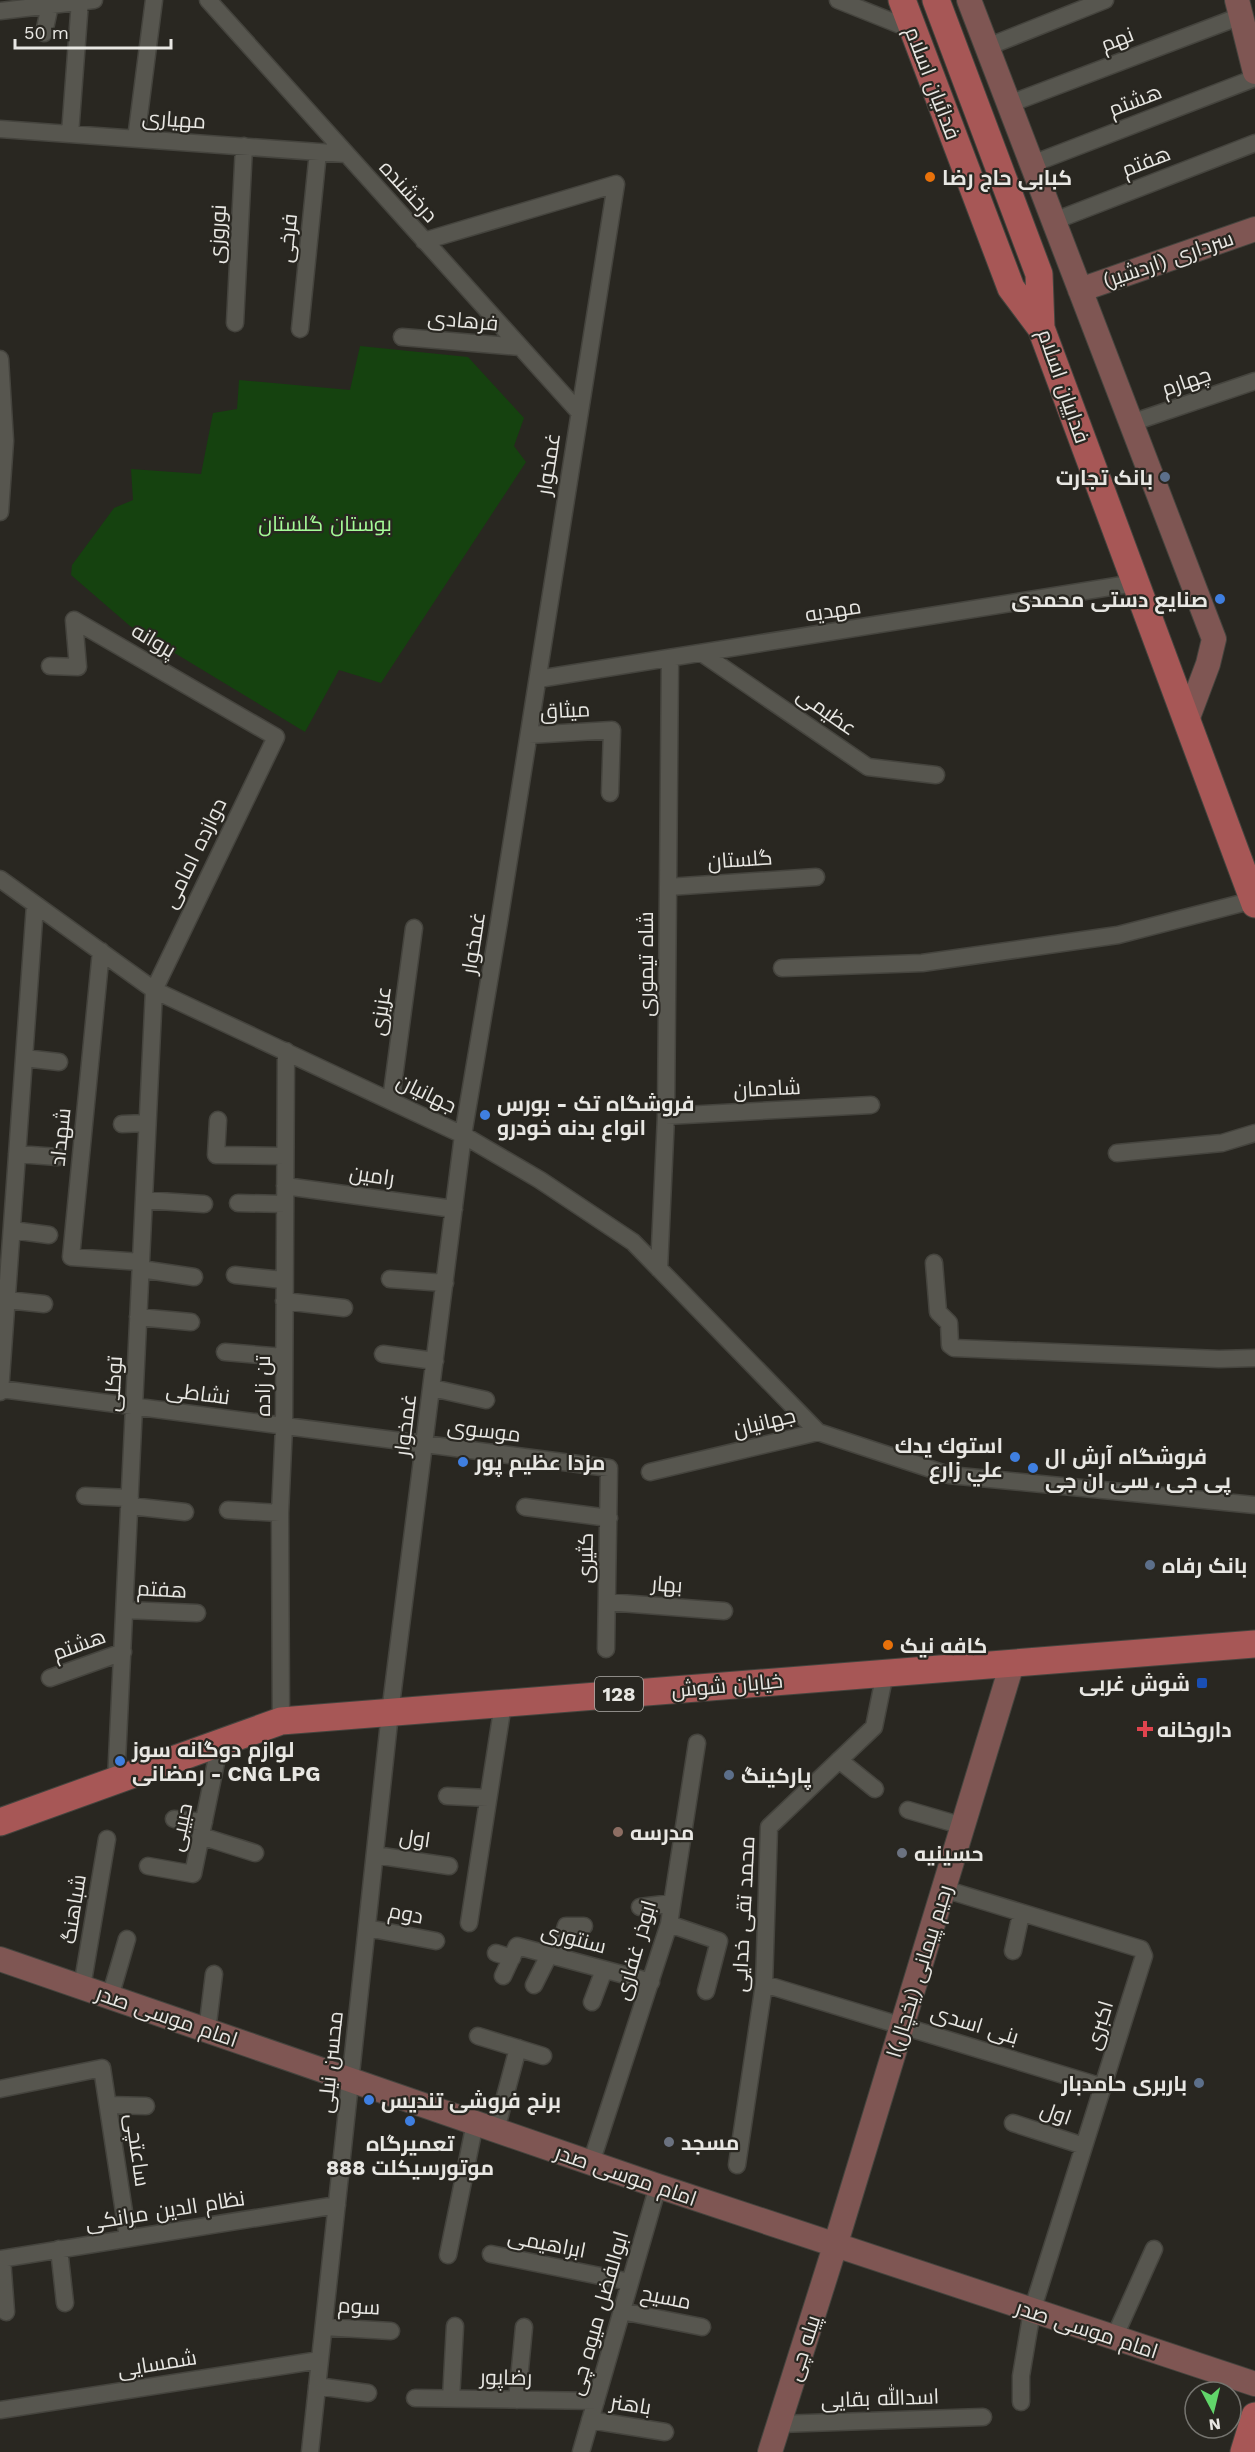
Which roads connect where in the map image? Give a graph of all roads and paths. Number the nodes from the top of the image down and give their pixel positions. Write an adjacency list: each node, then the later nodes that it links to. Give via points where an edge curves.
1 (154, 0): 20 (street)
2 (208, 0): 24 (street, درخشنده)
3 (838, 0): 12 (street)
4 (902, 0): 12 (main road, فدائیان اسلام)
5 (936, 0): 31 (main road, فداییان اسلام, via 1039,274)
6 (969, 0): 14 (street)
7 (1105, 0): 14 (street)
8 (87, 1): 9 (street); 19 (street)
9 (50, 5): 11 (street); 13 (street)
10 (1239, 8): 15 (street); 17 (street, نهم)
11 (0, 11)
12 (913, 30): 31 (main road, فدائیان اسلام, via 1011,288)
13 (44, 33)
14 (987, 46): 17 (street)
15 (1255, 72)
16 (1255, 78): 25 (street, هشتم)
17 (1009, 104): 25 (street)
18 (0, 129): 19 (street, مهیاری)
19 (70, 134): 20 (street, مهیاری)
20 (136, 139): 22 (street, مهیاری)
21 (1255, 143): 26 (street, هفتم)
22 (244, 146): 23 (street, مهیاری); 30 (street, نوروزی)
23 (318, 152): 24 (street, مهیاری); 32 (street, فرخی)
24 (345, 154): 28 (street, درخشنده)
25 (1032, 164): 26 (street)
26 (1054, 221): 29 (street)
27 (1255, 229): 29 (street, سرداری (اردشیر))
28 (424, 241): 34 (street, درخشنده); 37 (street, غمخوار, via 616,184)
29 (1080, 290): 38 (street)
30 (235, 323)
31 (1041, 328): 40 (main road, فداییان اسلام)
32 (300, 329)
33 (402, 337): 34 (street, فرهادی)
34 (520, 347): 37 (street, درخشنده)
35 (0, 359): 39 (street, via 5,441)
36 (1255, 381): 38 (street, چهارم)
37 (579, 412): 44 (street, غمخوار)
38 (1131, 423): 45 (street, via 1214,639)
39 (0, 512)
40 (1135, 583): 41 (street, مهدیه); 45 (main road, فداییان اسلام)
41 (703, 654): 42 (street, مهدیه); 48 (street, عظیمی, via 868,767)
42 (670, 659): 44 (street, مهدیه); 52 (street, شاه تیموری)
43 (50, 666): 47 (street, پروانه, via 78,667 74,620)
44 (538, 679): 46 (street, غمخوار)
45 (1186, 720): 53 (main road, فداییان اسلام)
46 (529, 735): 49 (street, میثاق, via 612,730); 69 (street, غمخوار)
47 (276, 736): 58 (street, دوازده امامی)
48 (936, 775)
49 (610, 793)
50 (816, 877): 52 (street, گلستان)
51 (0, 879): 54 (street, جهانیان)
52 (668, 887): 64 (street, شاه تیموری)
53 (1254, 902): 57 (street, via 1118,935 922,963)
54 (35, 905): 56 (street, جهانیان); 60 (street)
55 (414, 928): 62 (street, عزیزی)
56 (101, 951): 58 (street, جهانیان); 83 (street, شهداد, via 70,1257)
57 (782, 968)
58 (154, 990): 59 (street, جهانیان); 66 (street, توکلی)
59 (286, 1051): 62 (street, جهانیان); 72 (street, تن زاده)
60 (24, 1058): 61 (street); 71 (street)
61 (58, 1062)
62 (391, 1100): 69 (street, جهانیان)
63 (871, 1105): 64 (street, شادمان)
64 (666, 1116): 84 (street, شاه تیموری)
65 (218, 1120): 72 (street, via 216,1155)
66 (147, 1123): 67 (street); 75 (street, توکلی)
67 (122, 1124)
68 (1255, 1133): 70 (street, via 1222,1143)
69 (463, 1135): 79 (street, غمخوار); 84 (street, جهانیان, via 633,1242)
70 (1117, 1153)
71 (17, 1154): 73 (street); 80 (street)
72 (284, 1156): 74 (street, تن زاده)
73 (58, 1157)
74 (285, 1186): 78 (street, تن زاده); 79 (street, رامین)
75 (144, 1200): 77 (street); 83 (street, توکلی)
76 (237, 1203): 78 (street)
77 (204, 1204)
78 (285, 1204): 88 (street, تن زاده)
79 (454, 1209): 89 (street, غمخوار)
80 (12, 1230): 81 (street); 90 (street)
81 (49, 1235)
82 (934, 1263): 99 (street, via 938,1312 949,1323 950,1345 954,1348)
83 (141, 1265): 86 (street); 94 (street, توکلی)
84 (659, 1269): 106 (street, جهانیان)
85 (236, 1275): 88 (street)
86 (194, 1277)
87 (390, 1279): 89 (street)
88 (283, 1280): 91 (street, تن زاده)
89 (445, 1283): 100 (street, غمخوار)
90 (7, 1300): 92 (street); 102 (street)
91 (284, 1301): 93 (street); 98 (street, تن زاده)
92 (44, 1304)
93 (344, 1308)
94 (138, 1317): 95 (street); 104 (street, توکلی)
95 (191, 1322)
96 (225, 1352): 98 (street)
97 (383, 1354): 100 (street)
98 (284, 1357): 105 (street, تن زاده)
99 (1255, 1358)
100 (435, 1360): 101 (street, غمخوار)
101 (432, 1388): 103 (street); 107 (street, غمخوار)
102 (0, 1390): 104 (street, نشاطی)
103 (486, 1400)
104 (134, 1407): 105 (street, نشاطی); 111 (street, توکلی)
105 (284, 1426): 107 (street, نشاطی); 116 (street, تن زاده)
106 (818, 1432): 109 (street, جهانیان); 112 (street, جهانیان, via 949,1475)
107 (425, 1445): 108 (street, موسوی); 129 (street, غمخوار)
108 (609, 1468): 117 (street, کثیری)
109 (650, 1472)
110 (85, 1496): 111 (street)
111 (130, 1502): 115 (street); 119 (street, توکلی)
112 (1255, 1505)
113 (525, 1507): 117 (street)
114 (228, 1510): 116 (street)
115 (185, 1512)
116 (280, 1513): 130 (street, تن زاده)
117 (609, 1518): 118 (street, کثیری)
118 (607, 1602): 120 (street, بهار); 123 (street, کثیری)
119 (125, 1610): 121 (street, هفتم); 124 (street, توکلی)
120 (724, 1611)
121 (197, 1613)
122 (1255, 1644): 125 (main road, خیابان شوش / 128)
123 (606, 1649)
124 (123, 1652): 127 (street, هشتم); 134 (street, توکلی)
125 (1012, 1664): 126 (main road, خیابان شوش / 128); 141 (street, رحیم پیمانی (یخچال)ا)
126 (885, 1672): 128 (main road, خیابان شوش / 128); 133 (street, محمد تقی خدایی, via 874,1727)
127 (50, 1678)
128 (504, 1704): 129 (main road, خیابان شوش / 128); 137 (street)
129 (390, 1713): 130 (main road, خیابان شوش / 128); 145 (street, محسن نیلی)
130 (280, 1721): 131 (main road, خیابان شوش / 128)
131 (219, 1743): 134 (main road, خیابان شوش / 128); 142 (street, حبیبی)
132 (697, 1743): 149 (street, ابوذر غفاری)
133 (839, 1760): 135 (street); 165 (street, محمد تقی خدایی, via 769,1827)
134 (117, 1780): 140 (main road, خیابان شوش / 128)
135 (875, 1789)
136 (447, 1796): 137 (street)
137 (489, 1798): 152 (street)
138 (908, 1810): 141 (street)
139 (174, 1819): 142 (street)
140 (0, 1822)
141 (963, 1826): 148 (street, رحیم پیمانی (یخچال)ا)
142 (202, 1829): 144 (street); 146 (street, حبیبی, via 193,1874)
143 (107, 1839): 167 (street, شباهنگ)
144 (255, 1853)
145 (375, 1855): 147 (street, اول); 155 (street, محسن نیلی)
146 (148, 1866)
147 (449, 1866)
148 (944, 1889): 151 (street, اکبری); 171 (street, رحیم پیمانی (یخچال)ا)
149 (672, 1903): 150 (street); 153 (street, ابوذر غفاری)
150 (640, 1907)
151 (1022, 1914): 158 (street); 177 (street, اکبری, via 1143,1952)
152 (469, 1923)
153 (669, 1924): 164 (street, ابوذر غفاری); 168 (street, via 719,1941)
154 (584, 1926): 159 (street, via 566,1926)
155 (367, 1928): 157 (street, دوم); 176 (street, محسن نیلی)
156 (127, 1939): 169 (street)
157 (436, 1941)
158 (1013, 1951)
159 (553, 1956): 161 (street, سنتوری); 163 (street, سنتوری, via 517,1946 504,1956); 166 (street)
160 (0, 1959): 167 (street, امام موسی صدر)
161 (604, 1970): 164 (street, سنتوری); 170 (street)
162 (214, 1974): 172 (street)
163 (503, 1976)
164 (651, 1982): 184 (street, ابوذر غفاری)
165 (764, 1984): 171 (street, بنی اسدی); 185 (street, محمد تقی خدایی)
166 (534, 1985)
167 (82, 1987): 169 (street, امام موسی صدر)
168 (706, 1991)
169 (110, 1997): 172 (street, امام موسی صدر)
170 (592, 2002)
171 (903, 2025): 177 (street, بنی اسدی); 189 (street, رحیم پیمانی (یخچال)ا)
172 (207, 2031): 176 (street, امام موسی صدر)
173 (478, 2036): 174 (street)
174 (518, 2048): 175 (street); 182 (street)
175 (543, 2056)
176 (350, 2079): 182 (street, امام موسی صدر); 187 (street, محسن نیلی)
177 (1103, 2087): 183 (street, اکبری)
178 (0, 2089): 179 (street, ساعتچی, via 102,2067)
179 (110, 2105): 180 (street); 188 (street, ساعتچی)
180 (146, 2106)
181 (1013, 2123): 183 (street, اول)
182 (485, 2127): 184 (street, امام موسی صدر); 193 (street)
183 (1084, 2146): 198 (street, اکبری)
184 (591, 2163): 186 (street, امام موسی صدر)
185 (737, 2164)
186 (658, 2186): 189 (street, امام موسی صدر); 195 (street, ابوالفضل میوه چی)
187 (337, 2205): 188 (street, نظام الدین مرانکی); 201 (street, محسن نیلی)
188 (128, 2238): 190 (street, نظام الدین مرانکی)
189 (836, 2243): 198 (street, امام موسی صدر); 219 (street, پیله چی)
190 (59, 2249): 194 (street, نظام الدین مرانکی); 196 (street)
191 (1154, 2249): 205 (street)
192 (491, 2254): 195 (street, ابراهیمی)
193 (448, 2255)
194 (1, 2259): 199 (street)
195 (630, 2282): 197 (street, ابوالفضل میوه چی)
196 (65, 2303)
197 (621, 2311): 203 (street, مسیح); 213 (street, ابوالفضل میوه چی)
198 (1032, 2311): 205 (street, امام موسی صدر); 214 (street, اکبری, via 1020,2376)
199 (6, 2312)
200 (455, 2326): 211 (street)
201 (324, 2327): 204 (street, سوم); 206 (street, محسن نیلی)
202 (524, 2327): 212 (street)
203 (702, 2327)
204 (391, 2331)
205 (1114, 2338): 207 (street, امام موسی صدر)
206 (320, 2360): 208 (street, محسن نیلی); 215 (street, شمسایی)
207 (1255, 2384)
208 (317, 2386): 209 (street); 221 (street, محسن نیلی)
209 (368, 2393)
210 (415, 2398): 211 (street, رضاپور)
211 (451, 2399): 212 (street, رضاپور)
212 (517, 2400): 213 (street, رضاپور)
213 (596, 2401): 218 (street, ابوالفضل میوه چی)
214 (1021, 2402)
215 (0, 2410)
216 (1255, 2416): 224 (main road)
217 (983, 2417): 219 (street, اسدالله بقایی)
218 (590, 2420): 220 (street, باهنر); 222 (street, ابوالفضل میوه چی)
219 (778, 2424): 223 (street, پیله چی)
220 (665, 2432)
221 (310, 2452)
222 (581, 2452)
223 (770, 2452)
224 (1244, 2452)

